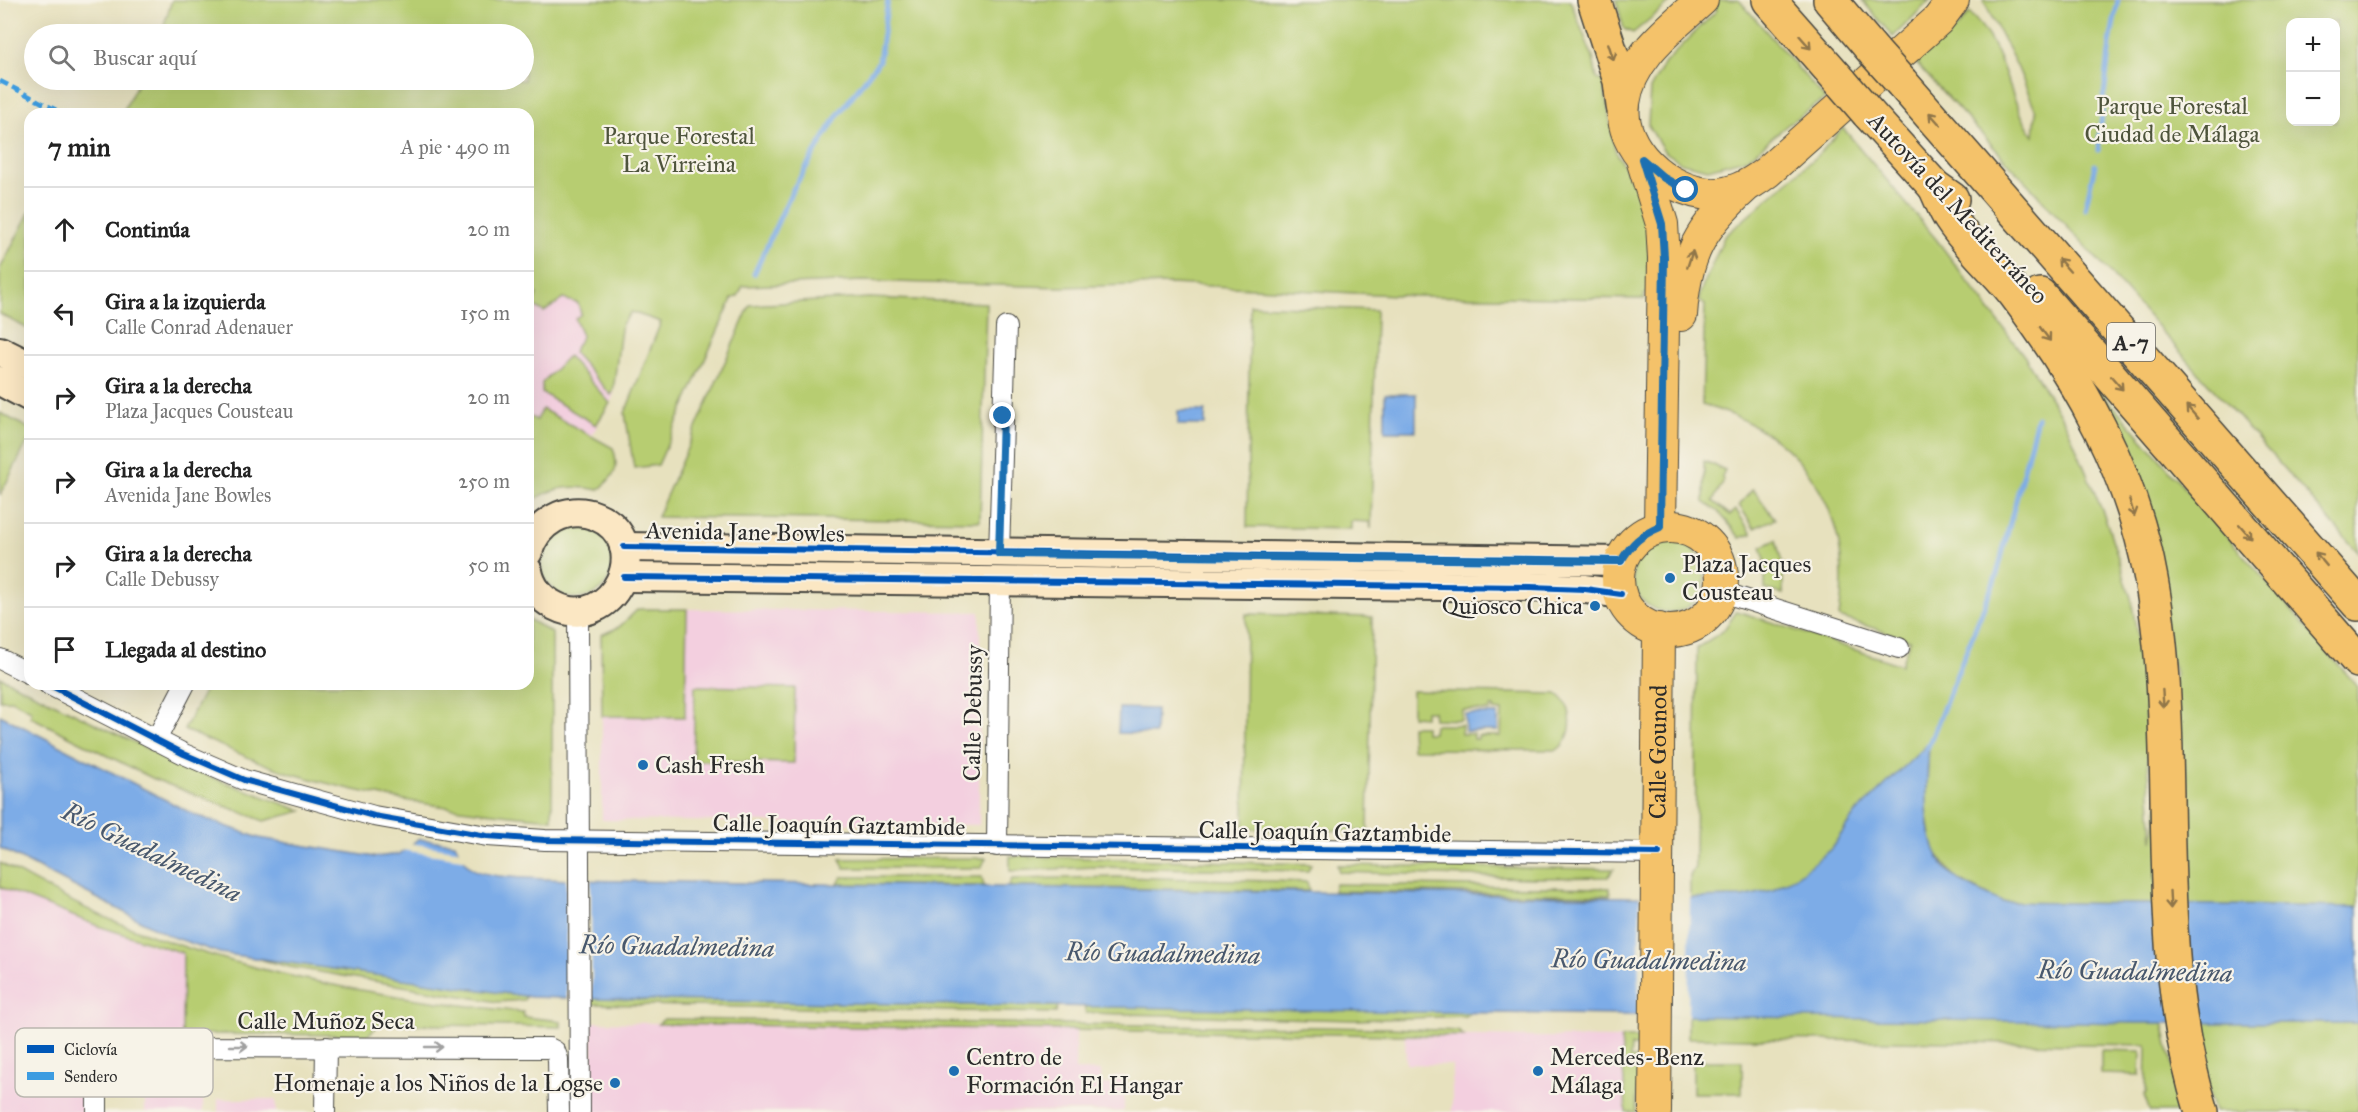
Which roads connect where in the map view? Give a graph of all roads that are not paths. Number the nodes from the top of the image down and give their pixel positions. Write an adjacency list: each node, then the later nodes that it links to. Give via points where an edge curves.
1 (1594, 0): 6 (highway, one-way to 6, via 1620,81)
2 (1702, 0): 6 (main road, via 1659,39 1637,66)
3 (1769, 0): 8 (highway, Autovía del Mediterráneo / A-7, one-way to 8, bridge)
4 (1830, 0): 24 (highway, Autovía del Mediterráneo / A-7, one-way to 4, bridge)
5 (1953, 0): 9 (main road, via 1938,20)
6 (1623, 105): 7 (main road, via 1629,136)
7 (1642, 159): 9 (main road, via 1686,190 1711,194); 15 (main road, via 1662,224)
8 (1935, 187): 29 (highway, Autovía del Mediterráneo / A-7, one-way to 29, via 1964,208); 45 (highway, one-way to 45, via 1950,218 2049,340 2089,404 2132,507 2151,578 2160,655 2177,1008 2188,1067)
9 (1744, 188): 15 (main road, one-way to 9, via 1683,281 1694,249 1711,220)
10 (1006, 327): 19 (street, Calle Debussy)
11 (0, 351): 12 (main road)
12 (24, 363)
13 (0, 381): 14 (main road)
14 (24, 394)
15 (1668, 526): 18 (main road, via 1644,534 1632,543); 22 (main road, via 1702,536 1721,562)
16 (534, 539): 17 (main road, via 546,522 568,512 584,512 607,521)
17 (624, 547): 19 (main road, Avenida Jane Bowles); 20 (main road)
18 (1621, 561): 19 (main road, Avenida Jane Bowles); 23 (main road)
19 (1000, 567): 20 (main road, Avenida Jane Bowles); 23 (main road, Avenida Jane Bowles, via 1574,588); 34 (street, Calle Debussy)
20 (624, 577): 25 (main road, via 603,602)
21 (534, 584): 25 (main road, via 549,603)
22 (1722, 592): 26 (main road, via 1711,612 1698,624); 27 (street)
23 (1621, 594): 26 (main road, via 1638,620)
24 (2358, 604)
25 (578, 612): 35 (street)
26 (1670, 630): 36 (main road, Calle Gounod, via 1676,666)
27 (1899, 648)
28 (0, 659): 30 (street)
29 (2358, 661)
30 (24, 671)
31 (60, 690): 33 (street, Calle Joaquín Gaztambide)
32 (181, 690): 33 (street)
33 (156, 740): 35 (street, Calle Joaquín Gaztambide, via 244,780 374,816)
34 (997, 846): 35 (street, Calle Joaquín Gaztambide); 36 (street, Calle Joaquín Gaztambide)
35 (578, 848): 42 (street)
36 (1663, 868): 37 (main road, Calle Gounod)
37 (1665, 1038): 43 (main road); 44 (main road)
38 (213, 1047): 39 (street, Calle Muñoz Seca, one-way to 39)
39 (326, 1047): 40 (street); 41 (street, Calle Muñoz Seca, one-way to 41, via 549,1048 558,1059)
40 (326, 1112)
41 (559, 1112)
42 (580, 1112)
43 (1655, 1112)
44 (1670, 1112)
45 (2202, 1112)

